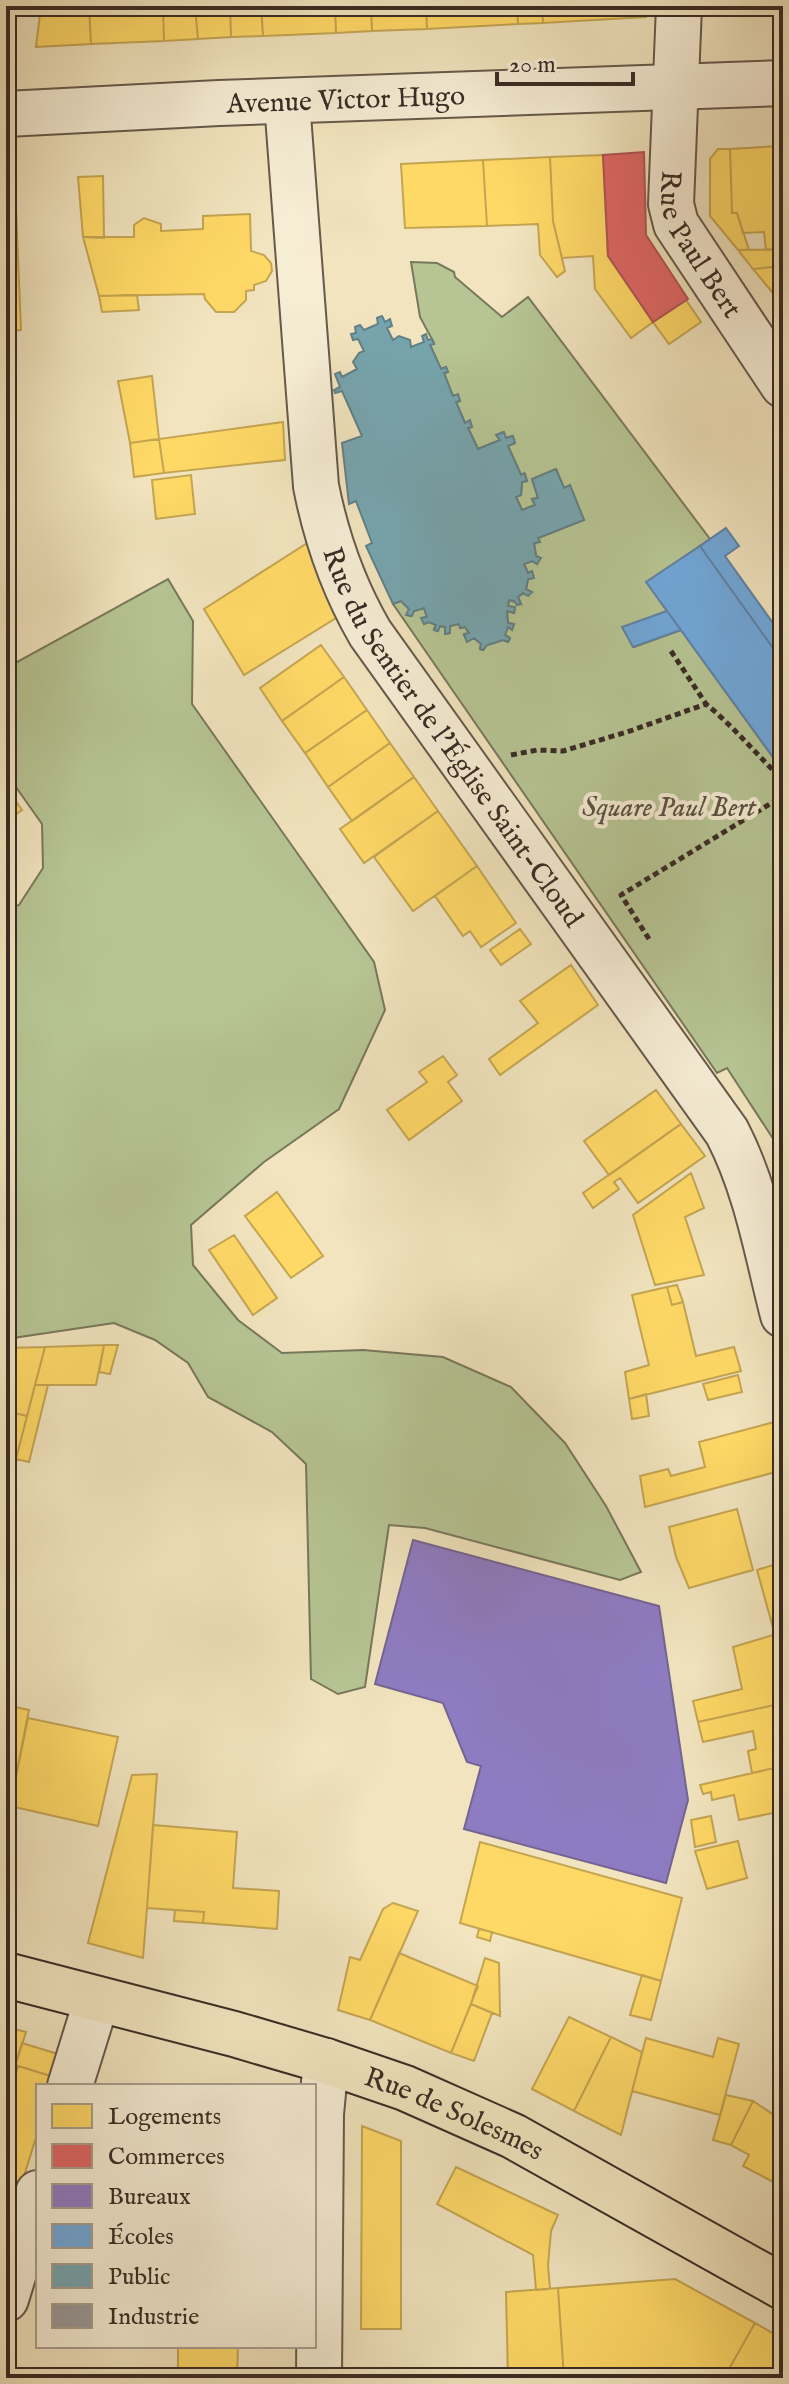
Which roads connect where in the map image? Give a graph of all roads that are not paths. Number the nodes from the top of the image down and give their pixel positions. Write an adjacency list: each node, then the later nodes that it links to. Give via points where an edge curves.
1 (679, 6): 3 (street, Rue Paul Bert)
2 (783, 83): 3 (street, Avenue Victor Hugo)
3 (677, 88): 4 (street, Avenue Victor Hugo); 6 (street, Rue Paul Bert, via 671,204 676,224)
4 (287, 102): 5 (street, Avenue Victor Hugo); 7 (street, Rue du Sentier de l'Église Saint-Cloud, via 315,470 322,518 347,587 364,623 727,1132 751,1187)
5 (6, 114)
6 (783, 385)
7 (783, 1315)
8 (6, 1975): 9 (main road, Rue de Solesmes)
9 (97, 1999): 10 (main road, Rue de Solesmes); 11 (street)
10 (326, 2061): 13 (main road, Rue de Solesmes, via 405,2088 513,2136); 15 (street)
11 (71, 2084)
12 (36, 2200): 14 (street)
13 (783, 2287)
14 (6, 2299)
15 (319, 2378)

